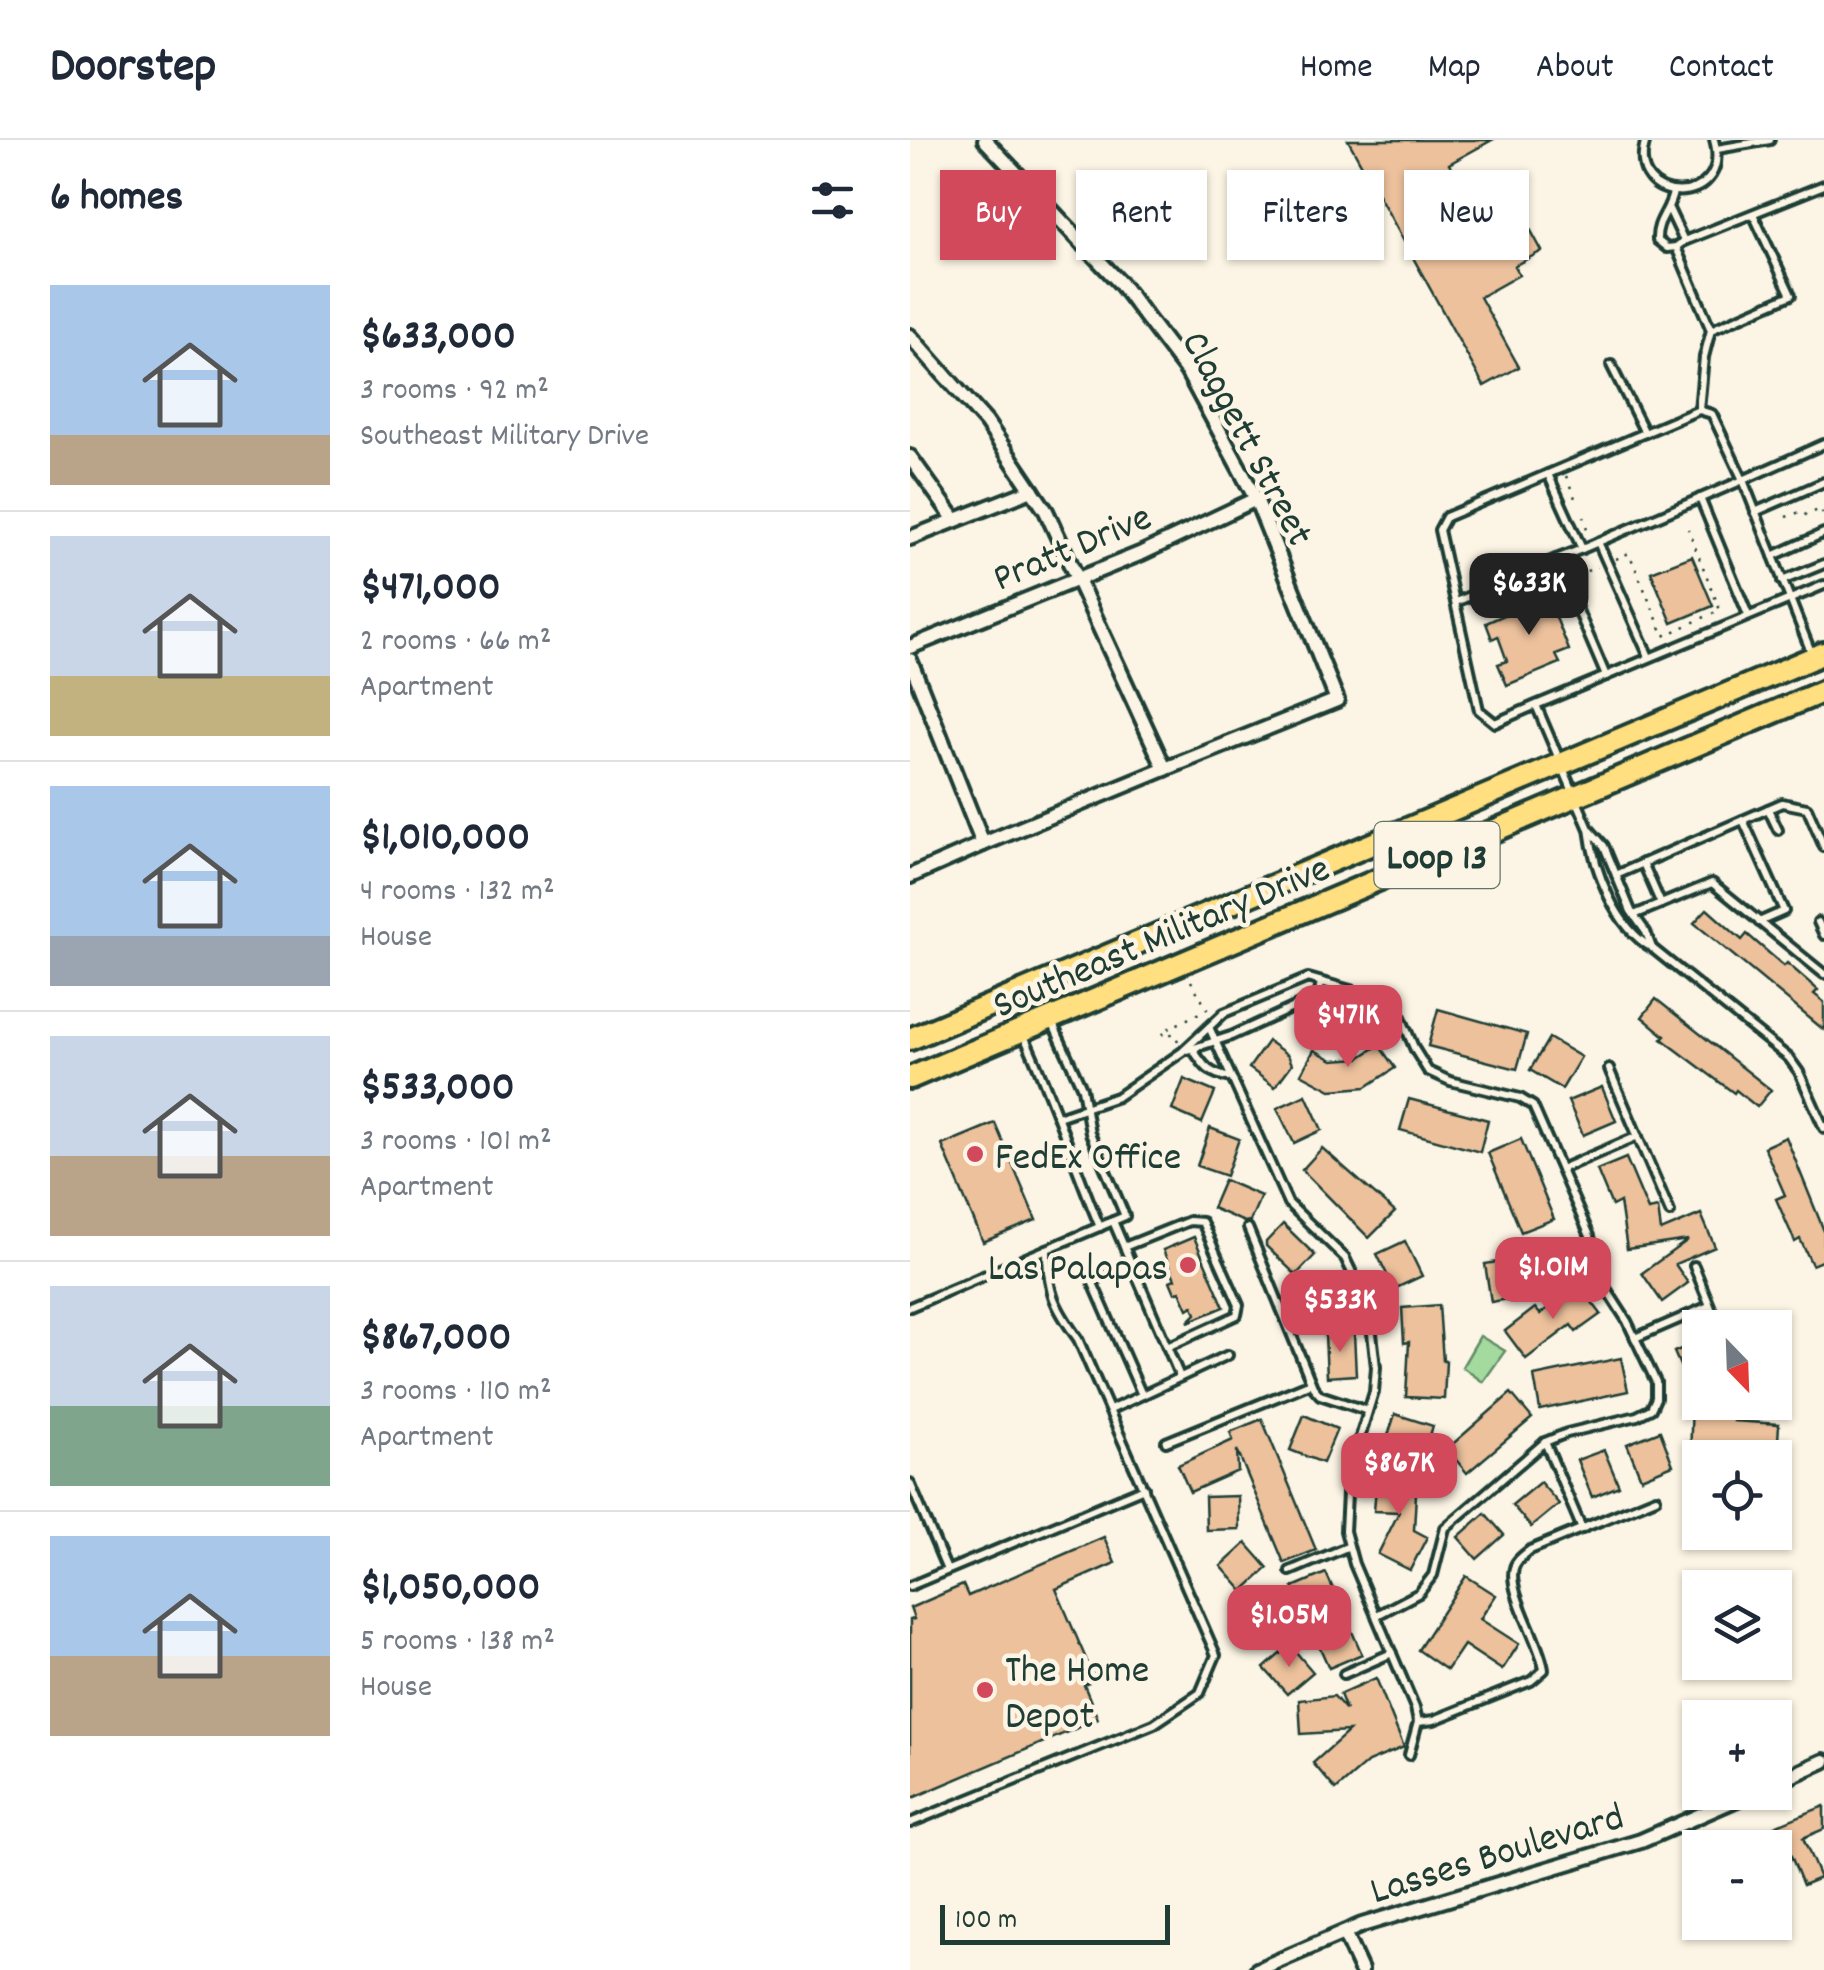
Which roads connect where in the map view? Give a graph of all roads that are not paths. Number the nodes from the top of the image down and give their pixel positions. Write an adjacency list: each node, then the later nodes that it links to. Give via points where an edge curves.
1 (986, 140): 23 (street, Claggett Street, via 1121,284 1187,371)
2 (1646, 140): 6 (lane, via 1646,170)
3 (1770, 140): 4 (lane)
4 (1715, 144): 6 (lane, via 1715,167 1706,182)
5 (1824, 185): 8 (lane)
6 (1672, 192): 7 (lane)
7 (1669, 210): 9 (lane); 10 (lane, via 1659,220 1657,240)
8 (1753, 214): 9 (lane); 11 (lane, via 1791,295)
9 (1684, 240): 10 (lane)
10 (1676, 247): 11 (lane)
11 (1711, 330): 14 (lane)
12 (910, 336): 21 (street, via 986,422)
13 (1610, 366): 15 (lane)
14 (1699, 410): 15 (lane); 19 (lane, via 1712,414)
15 (1645, 432): 18 (lane)
16 (1824, 444): 19 (lane)
17 (910, 458): 25 (street)
18 (1548, 474): 29 (lane); 37 (lane, via 1446,517 1439,530)
19 (1742, 480): 22 (lane); 24 (lane)
20 (1824, 482): 24 (lane)
21 (1032, 490): 25 (street); 33 (street)
22 (1700, 498): 28 (lane); 38 (lane)
23 (1256, 499): 33 (street, Pratt Drive); 47 (street, Claggett Street, via 1337,700)
24 (1755, 512): 30 (lane)
25 (954, 520): 27 (street)
26 (1824, 533): 30 (lane)
27 (910, 538)
28 (1598, 542): 29 (lane); 41 (lane)
29 (1582, 549): 31 (lane)
30 (1773, 556): 34 (lane)
31 (1556, 560): 37 (lane); 43 (lane)
32 (1824, 564): 34 (lane)
33 (1079, 580): 39 (street, Pratt Drive); 47 (street)
34 (1782, 581): 36 (lane)
35 (1824, 584): 36 (lane)
36 (1789, 598): 38 (lane); 40 (lane)
37 (1456, 602): 45 (lane, via 1479,710 1495,722)
38 (1748, 615): 41 (lane)
39 (910, 646)
40 (1819, 656): 46 (main road, Southeast Military Drive / Loop 13)
41 (1649, 657): 43 (lane)
42 (910, 660): 53 (street)
43 (1606, 676): 45 (lane)
44 (1822, 696): 48 (main road, Southeast Military Drive / Loop 13)
45 (1536, 706): 46 (lane)
46 (1560, 763): 48 (lane); 66 (main road, Southeast Military Drive / Loop 13)
47 (1165, 768): 53 (street)
48 (1575, 797): 51 (lane); 71 (main road, Southeast Military Drive / Loop 13)
49 (1768, 809): 50 (lane); 52 (lane); 54 (lane, via 1782,803 1807,808)
50 (1743, 820): 55 (lane); 60 (lane, via 1784,911)
51 (1589, 829): 56 (lane); 63 (lane, via 1620,916)
52 (1778, 830)
53 (983, 844): 57 (street)
54 (1824, 847)
55 (1643, 863): 56 (lane); 58 (lane)
56 (1616, 875): 59 (lane)
57 (910, 876)
58 (1661, 904): 59 (lane); 60 (lane, via 1712,883)
59 (1634, 915): 63 (lane)
60 (1760, 922): 64 (lane)
61 (1818, 922): 62 (lane)
62 (1824, 935)
63 (1652, 948): 82 (lane, via 1789,1058)
64 (1824, 974)
65 (1321, 982): 67 (lane); 70 (lane); 72 (lane, via 1308,978 1224,1013)
66 (1036, 986): 69 (main road, Southeast Military Drive / Loop 13); 71 (main road)
67 (1336, 988): 68 (lane); 70 (lane)
68 (1368, 996): 70 (lane, via 1348,1032 1325,1027); 84 (lane, via 1401,1017 1428,1071 1533,1106)
69 (1007, 998): 73 (main road); 74 (main road, Southeast Military Drive / Loop 13)
70 (1317, 998): 75 (lane)
71 (1050, 1018): 73 (main road, Southeast Military Drive / Loop 13); 80 (lane)
72 (1209, 1026): 75 (lane); 76 (lane)
73 (1021, 1030): 78 (main road, Southeast Military Drive / Loop 13); 81 (lane)
74 (910, 1040)
75 (1216, 1040): 76 (lane); 79 (lane)
76 (1191, 1046): 79 (lane, via 1212,1076); 80 (lane, via 1117,1097)
77 (1609, 1069): 83 (lane)
78 (910, 1078)
79 (1232, 1079): 103 (lane, via 1288,1204 1345,1258 1363,1292 1376,1367)
80 (1086, 1107): 81 (lane); 86 (lane, via 1125,1216)
81 (1058, 1118): 87 (lane)
82 (1824, 1128)
83 (1638, 1136): 84 (lane); 85 (lane)
84 (1561, 1169): 96 (lane, via 1600,1279)
85 (1670, 1212)
86 (1113, 1222): 87 (lane); 89 (lane)
87 (1100, 1227): 90 (lane)
88 (1248, 1228): 100 (lane)
89 (1124, 1247): 91 (lane); 97 (lane, via 1202,1222 1240,1305 1236,1316)
90 (1046, 1250): 94 (lane); 102 (lane, via 1052,1300)
91 (1130, 1264): 97 (lane); 101 (lane, via 1092,1281)
92 (1694, 1266): 93 (lane)
93 (1710, 1306): 95 (lane); 96 (lane)
94 (910, 1307)
95 (1712, 1310)
96 (1635, 1338): 105 (lane, via 1656,1382 1651,1408)
97 (1167, 1347): 99 (lane)
98 (1228, 1355): 99 (lane)
99 (1180, 1377): 101 (lane)
100 (1311, 1383): 103 (lane, via 1320,1396); 104 (lane)
101 (1142, 1395): 102 (lane)
102 (1110, 1410): 107 (lane)
103 (1368, 1411): 110 (lane, via 1348,1476)
104 (1166, 1442)
105 (1546, 1442): 109 (lane); 114 (lane, via 1445,1528 1432,1576 1419,1593)
106 (910, 1483): 111 (lane)
107 (1144, 1488): 111 (lane); 122 (lane, via 1216,1655 1200,1692 1154,1724)
108 (1656, 1498): 109 (lane)
109 (1582, 1528): 117 (lane, via 1530,1550 1513,1570 1544,1670 1532,1681)
110 (1348, 1548): 112 (lane); 114 (lane)
111 (948, 1570): 113 (lane)
112 (1290, 1572)
113 (910, 1586)
114 (1376, 1615): 115 (lane)
115 (1392, 1653): 116 (lane); 117 (lane)
116 (1344, 1674)
117 (1418, 1722): 118 (lane)
118 (1409, 1755)
119 (1824, 1761): 120 (street)
120 (1792, 1775)
121 (1713, 1810): 123 (street, Lasses Boulevard, via 1641,1842)
122 (910, 1823)
123 (1344, 1933): 124 (street, Lasses Boulevard); 125 (street)
124 (1258, 1970)
125 (1361, 1970)

